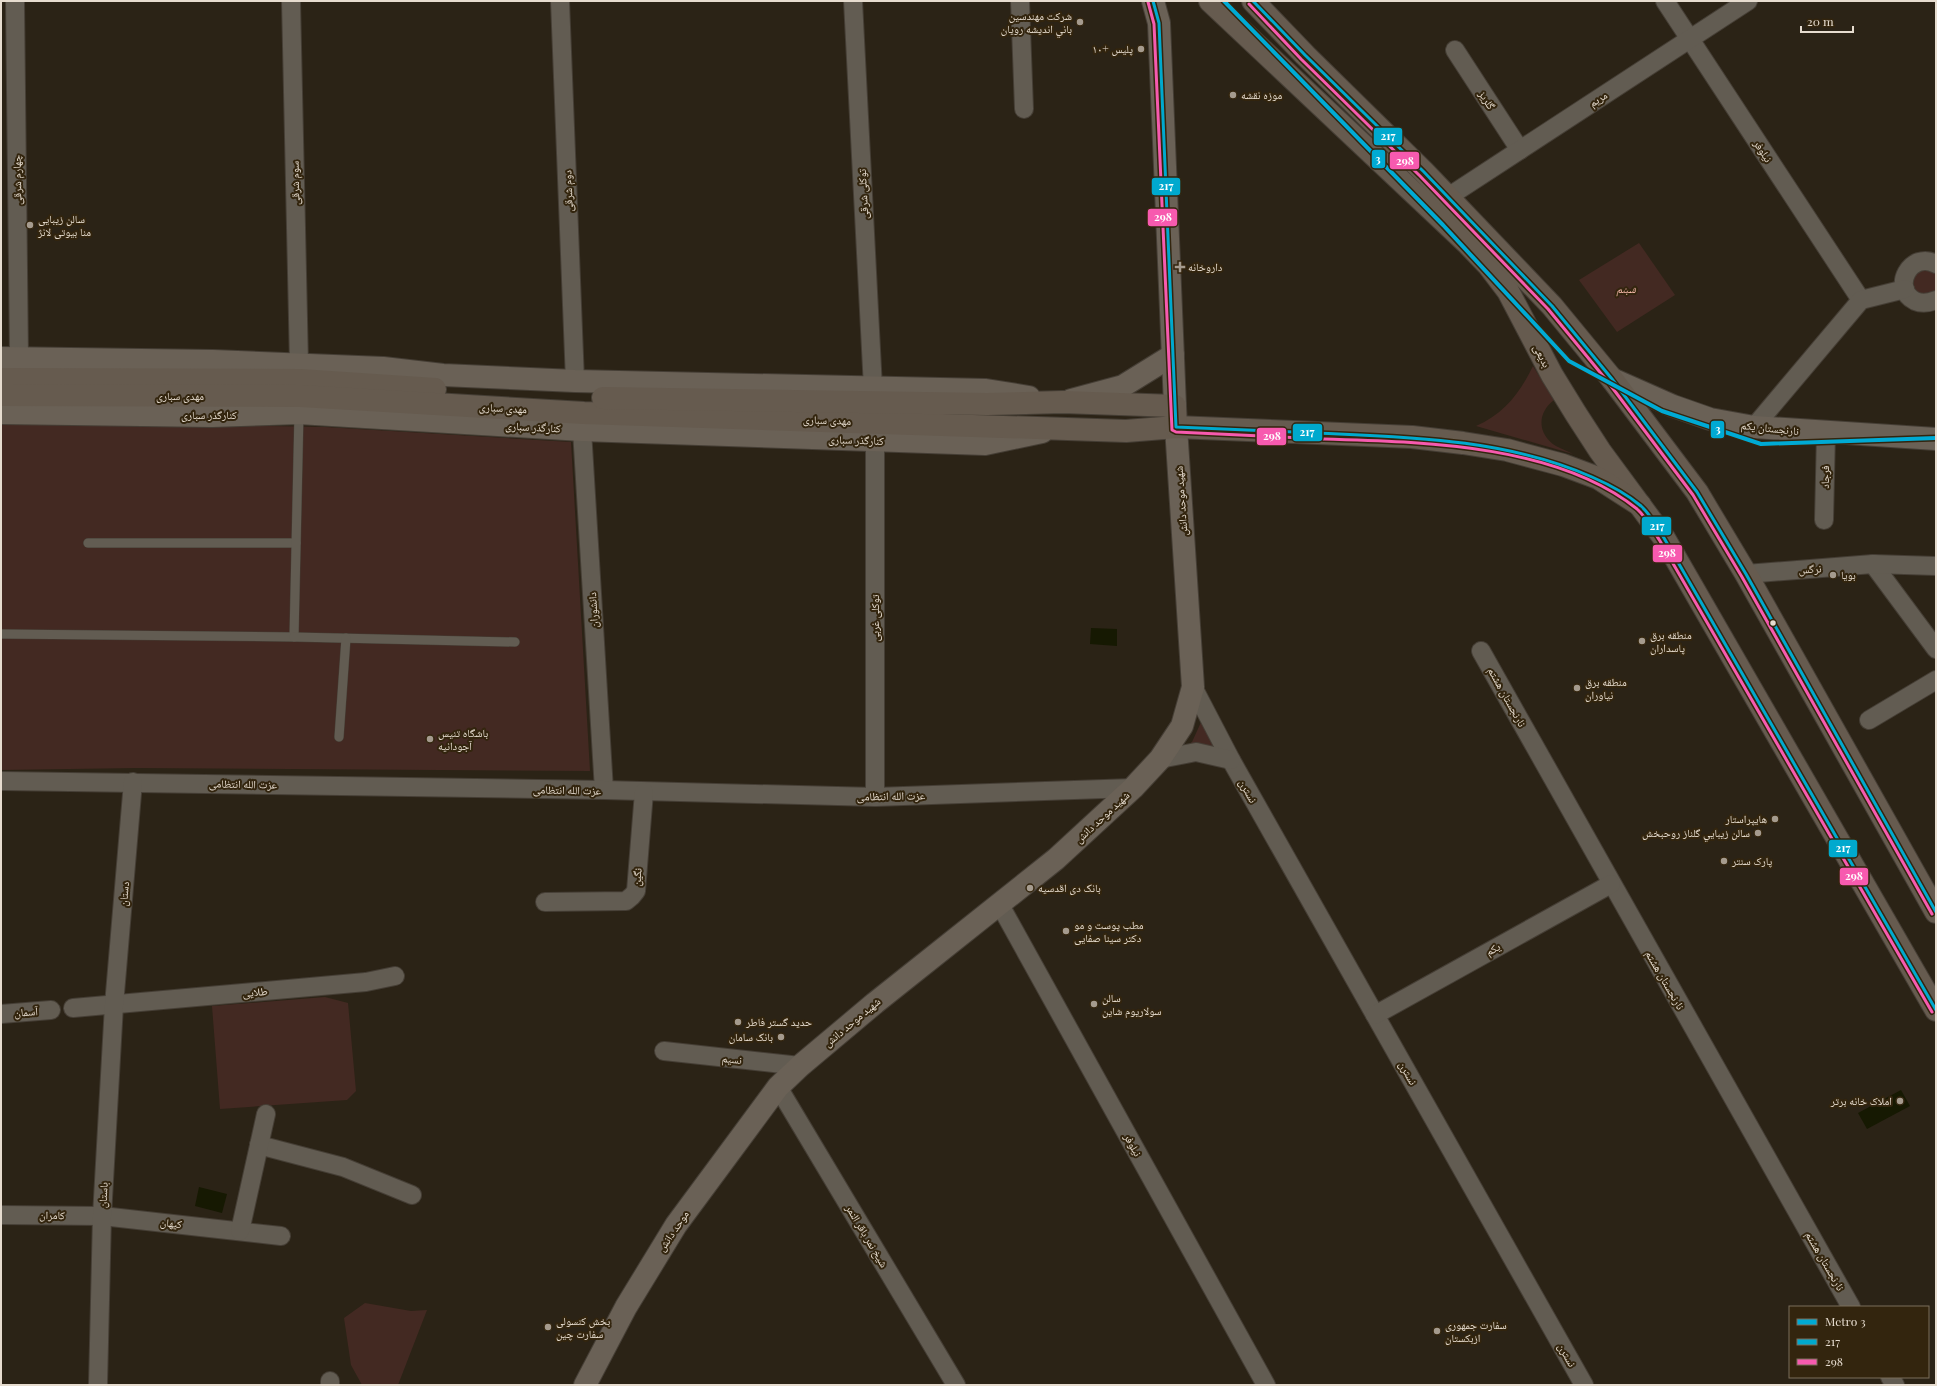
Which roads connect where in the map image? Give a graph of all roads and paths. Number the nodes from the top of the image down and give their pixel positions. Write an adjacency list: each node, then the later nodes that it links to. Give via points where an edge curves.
1 (14, 1): 21 (street, چهارم شرقی)
2 (291, 1): 22 (street, سوم شرقی)
3 (560, 1): 25 (street, دوم شرقی)
4 (853, 1): 26 (street, توکلی شرقی)
5 (1020, 1): 13 (street)
6 (1153, 1): 20 (main road, via 1159,23)
7 (1210, 1): 38 (main road, بدیعی, via 1490,266 1521,314 1552,375 1576,414)
8 (1253, 1): 15 (main road)
9 (1665, 1): 11 (street, نیلوفر)
10 (1748, 1): 11 (street, مریم)
11 (1690, 39): 14 (street, مریم); 18 (street, نیلوفر)
12 (1455, 50): 14 (street, گلریز)
13 (1024, 109)
14 (1520, 150): 15 (street, مریم)
15 (1448, 197): 24 (main road, via 1552,306)
16 (1935, 262): 17 (street, via 1913,264 1905,275)
17 (1905, 289): 18 (street); 19 (street, via 1912,299 1918,302)
18 (1861, 300): 32 (street)
19 (1936, 300)
20 (1173, 354): 28 (main road, via 1123,386); 31 (main road)
21 (10, 358): 22 (main road)
22 (299, 364): 25 (main road, via 384,368 443,375)
23 (1, 379): 28 (main road, مهدی سباری, via 300,380 587,398 987,404)
24 (1612, 379): 32 (main road, نارنجستان یکم, via 1710,419); 44 (main road, via 1697,492)
25 (575, 381): 26 (main road)
26 (873, 388): 28 (main road, via 986,390)
27 (1, 395): 33 (main road, مهدی سباری, via 301,396 584,413)
28 (1063, 402): 31 (main road, مهدی سباری)
29 (1, 413): 30 (main road, کنارگذر سباری, via 212,416)
30 (299, 413): 34 (main road, کنارگذر سباری); 41 (lane)
31 (1176, 417): 33 (main road, مهدی سباری, via 1126,431); 38 (main road, مهدی سباری, via 1412,437 1507,450 1563,465 1598,478); 52 (main road, شهید موحد دانش)
32 (1754, 427): 35 (main road, نارنجستان یکم)
33 (1062, 428): 37 (main road, کنارگذر سباری, via 985,444)
34 (582, 430): 37 (main road, کنارگذر سباری); 60 (street, دانشوران)
35 (1826, 433): 36 (main road, نارنجستان یکم); 39 (street, فرجاد)
36 (1936, 439)
37 (875, 440): 62 (street, توکلی غربی)
38 (1640, 505): 69 (main road, بدیعی, via 1664,538)
39 (1824, 520)
40 (88, 543): 41 (lane)
41 (296, 543): 46 (lane)
42 (1873, 564): 43 (street, نرگس); 44 (street, نرگس); 49 (street)
43 (1936, 566)
44 (1746, 574): 66 (main road)
45 (1, 634): 46 (lane)
46 (294, 637): 47 (lane)
47 (346, 638): 48 (lane); 54 (lane)
48 (515, 642)
49 (1936, 649)
50 (1481, 651): 63 (street, نارنجستان هشتم)
51 (1936, 680): 53 (street)
52 (1193, 687): 55 (main road, شهید موحد دانش, via 1182,726); 56 (street, نسترن)
53 (1869, 720)
54 (339, 737)
55 (1160, 759): 56 (street, via 1196,752); 59 (main road, شهید موحد دانش)
56 (1231, 760): 73 (street, نسترن)
57 (1, 781): 58 (street, عزت الله انتظامی)
58 (133, 782): 60 (street, عزت الله انتظامی); 68 (street, دستان)
59 (1133, 788): 62 (street, عزت الله انتظامی); 65 (main road, شهید موحد دانش, via 1056,859)
60 (604, 790): 61 (street, عزت الله انتظامی)
61 (644, 792): 62 (street, عزت الله انتظامی); 64 (street, نگین, via 636,891 632,896 626,901)
62 (875, 797)
63 (1611, 884): 73 (street, یکم); 84 (street, نارنجستان هشتم)
64 (545, 902)
65 (1000, 905): 75 (main road, شهید موحد دانش, via 875,1003); 88 (street, نیلوفر)
66 (1936, 912)
67 (395, 976): 68 (street, طلایی, via 366,982)
68 (114, 1006): 70 (street); 81 (street, باستان)
69 (1935, 1007)
70 (73, 1008)
71 (51, 1010): 72 (street, آسمان)
72 (1, 1014)
73 (1375, 1015): 89 (street, نسترن)
74 (664, 1051): 75 (street, نسیم)
75 (800, 1066): 76 (main road, شهید موحد دانش)
76 (778, 1087): 86 (main road, موحد دانش, via 676,1225 626,1307); 87 (street, شیخ نمر باقر النمر)
77 (266, 1114): 78 (street)
78 (259, 1145): 79 (street, via 343,1167); 82 (street)
79 (412, 1195)
80 (1, 1214): 81 (street, کامران)
81 (102, 1216): 82 (street, کیهان); 85 (street, باستان)
82 (240, 1231): 83 (street, کیهان)
83 (281, 1236)
84 (1850, 1306)
85 (98, 1385)
86 (585, 1385)
87 (956, 1385)
88 (1266, 1385)
89 (1584, 1385)

